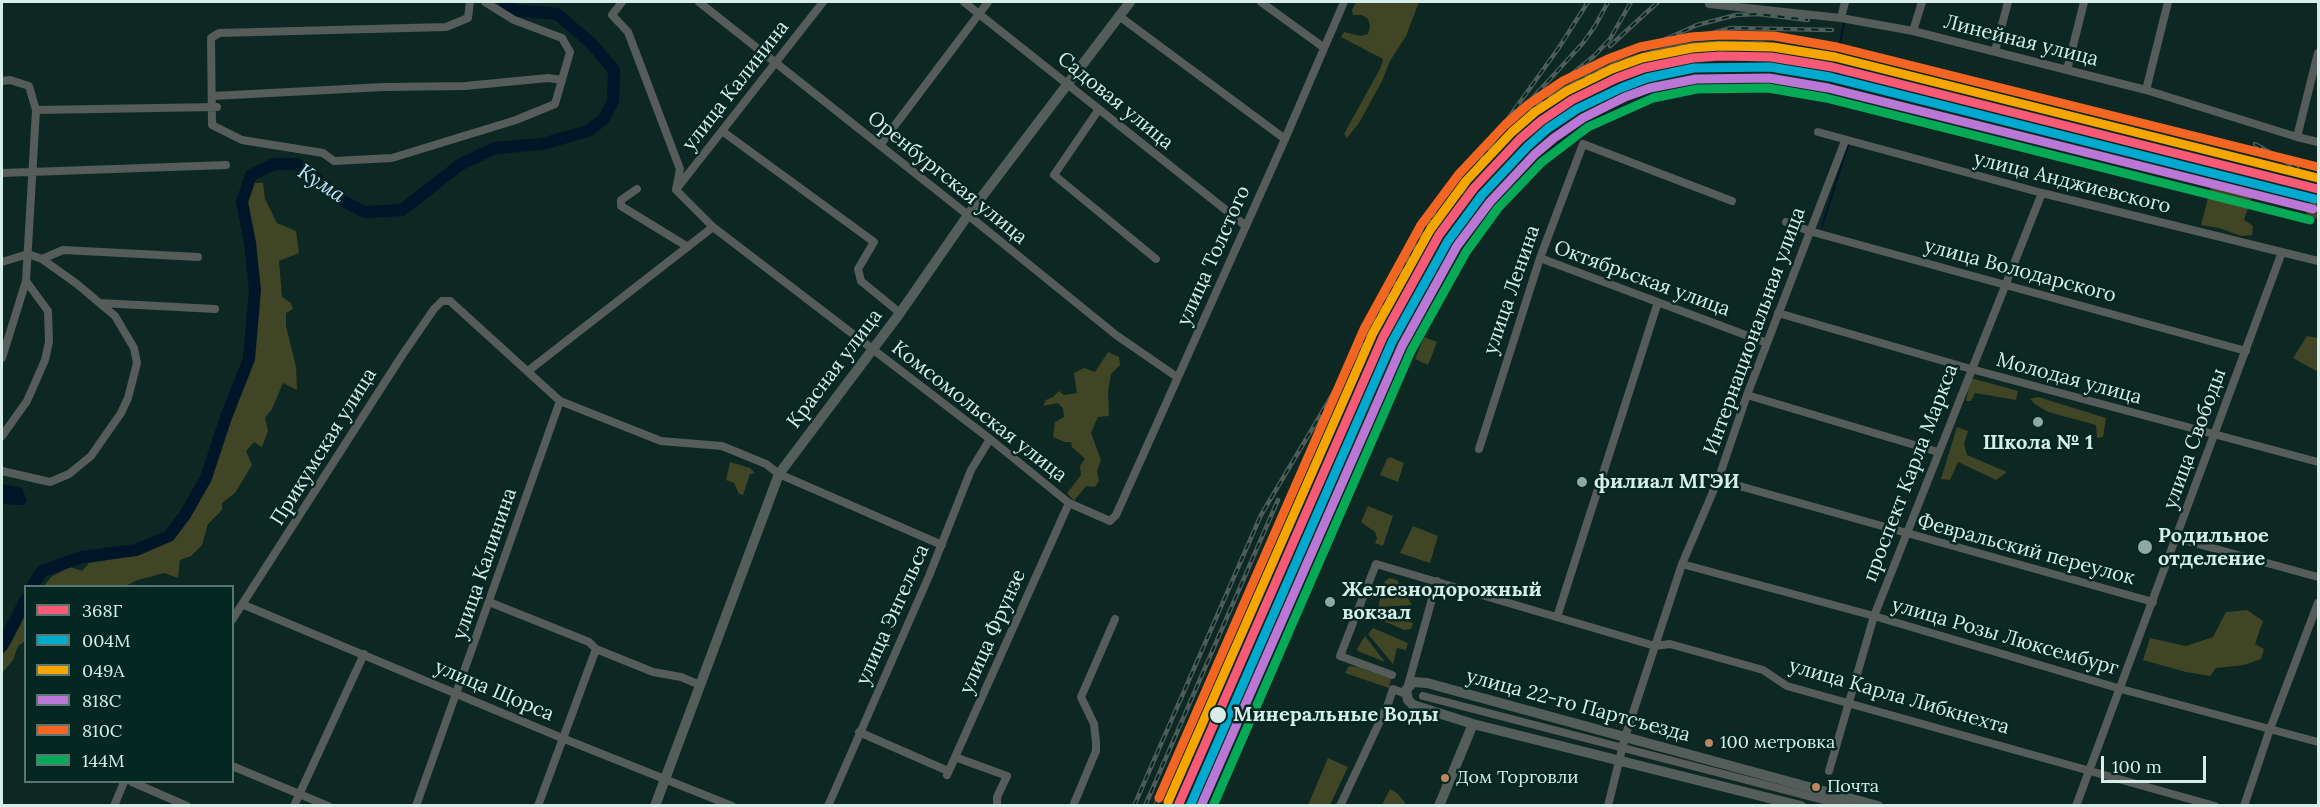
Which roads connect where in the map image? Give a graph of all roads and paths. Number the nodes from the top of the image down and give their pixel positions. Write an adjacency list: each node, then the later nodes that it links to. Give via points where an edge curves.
1 (470, 2): 30 (street, via 468,18 446,27 219,33 211,38)
2 (485, 2): 26 (street, via 514,20 562,38 570,52)
3 (622, 2): 45 (street, via 612,15 628,32 680,169)
4 (699, 2): 24 (street, Оренбургская улица)
5 (823, 2): 24 (street, улица Калинина)
6 (964, 2): 17 (street, Садовая улица)
7 (988, 2): 17 (street)
8 (1130, 2): 18 (main road, Красная улица)
9 (1261, 2): 21 (street)
10 (1344, 2): 21 (street, улица Толстого)
11 (1709, 2): 19 (street, Линейная улица)
12 (1845, 2): 19 (street)
13 (1922, 2): 20 (street)
14 (2007, 2): 22 (street)
15 (2084, 2): 25 (street)
16 (2168, 2): 29 (street)
17 (980, 14): 28 (street, Садовая улица); 40 (street)
18 (1119, 16): 28 (main road, Красная улица); 37 (street)
19 (1841, 18): 20 (street, Линейная улица)
20 (1913, 31): 22 (street, Линейная улица)
21 (1323, 47): 37 (street, улица Толстого)
22 (1995, 51): 25 (street, Линейная улица)
23 (2319, 53): 36 (street)
24 (775, 62): 34 (street, улица Калинина); 40 (street, Оренбургская улица)
25 (2067, 70): 29 (street, Линейная улица)
26 (562, 80): 30 (street); 31 (street, via 555,104 392,158 334,161 323,153 242,140 212,125)
27 (2, 81): 33 (street, via 29,86)
28 (1068, 85): 32 (street, Садовая улица); 48 (main road, Красная улица)
29 (2146, 90): 36 (street, Линейная улица)
30 (213, 96): 31 (street)
31 (214, 107): 33 (street)
32 (1099, 109): 50 (street, Садовая улица); 57 (street, via 1054,175)
33 (36, 110): 42 (street)
34 (722, 131): 45 (street, улица Калинина); 67 (street, via 874,242 858,269 861,280)
35 (1818, 132): 38 (street, улица Анджиевского)
36 (2297, 137): 39 (street, Линейная улица)
37 (1285, 139): 50 (street, улица Толстого)
38 (1845, 141): 46 (street, улица Анджиевского); 52 (street, Интернациональная улица)
39 (2319, 142)
40 (880, 145): 48 (street, Оренбургская улица)
41 (226, 165): 42 (street)
42 (33, 172): 43 (street); 55 (street)
43 (2, 173)
44 (637, 189): 53 (street, via 621,200 621,206)
45 (676, 190): 51 (street, Комсомольская улица)
46 (2043, 193): 54 (street, улица Анджиевского); 63 (street, проспект Карла Маркса)
47 (1732, 201): 58 (street, улица Ленина, via 1583,144)
48 (968, 215): 67 (main road, Красная улица); 75 (street, Оренбургская улица, via 1116,335)
49 (1786, 222): 52 (street, улица Володарского)
50 (1246, 226): 75 (street, улица Толстого)
51 (713, 227): 53 (street); 70 (street, Комсомольская улица)
52 (1809, 231): 63 (street, улица Володарского); 68 (street, Интернациональная улица)
53 (688, 247): 74 (street)
54 (2282, 252): 60 (street, улица Анджиевского); 71 (street, улица Свободы)
55 (28, 255): 59 (street); 61 (street); 62 (street)
56 (198, 257): 59 (street, via 63,250)
57 (1156, 258)
58 (1540, 258): 64 (street, Октябрьская улица); 81 (street, улица Ленина)
59 (42, 259): 65 (street)
60 (2319, 261)
61 (2, 262)
62 (27, 281): 72 (street); 79 (street, via 48,310 49,342 27,401)
63 (2006, 284): 71 (street, улица Володарского); 73 (street, проспект Карла Маркса)
64 (1658, 302): 69 (street, Октябрьская улица); 101 (street)
65 (100, 303): 66 (street); 84 (street, via 128,335 137,363 121,413 91,456 69,474 50,482)
66 (214, 309)
67 (900, 313): 70 (main road, Красная улица)
68 (1778, 313): 69 (street, Интернациональная улица); 73 (street, Молодая улица)
69 (1767, 343): 76 (street, Интернациональная улица)
70 (872, 350): 80 (street, Комсомольская улица); 85 (main road, Красная улица)
71 (2246, 351): 78 (street, улица Свободы)
72 (2, 358)
73 (1971, 369): 78 (street, Молодая улица); 82 (street, проспект Карла Маркса)
74 (528, 370): 77 (street); 98 (street, Прикумская улица, via 450,301 442,301 403,354)
75 (1177, 377): 88 (street, улица Толстого)
76 (1747, 395): 82 (street); 86 (street, Интернациональная улица)
77 (560, 401): 85 (street, via 661,441 722,446 766,464); 95 (street, улица Калинина)
78 (2214, 435): 83 (street, Молодая улица); 90 (street, улица Свободы)
79 (2, 436)
80 (990, 440): 87 (street, Комсомольская улица); 91 (street, улица Энгельса, via 971,470)
81 (1479, 449)
82 (1938, 452): 89 (street, проспект Карла Маркса)
83 (2319, 462)
84 (2, 471)
85 (779, 474): 91 (street); 107 (main road, Красная улица)
86 (1718, 480): 89 (street, Февральский переулок); 92 (street, Интернациональная улица)
87 (1069, 503): 88 (street, Комсомольская улица); 119 (street, улица Фрунзе)
88 (1110, 521)
89 (1906, 534): 96 (street, Февральский переулок); 99 (street, проспект Карла Маркса)
90 (2176, 538): 93 (street); 96 (street, улица Свободы)
91 (942, 545): 115 (street, улица Энгельса)
92 (1682, 564): 99 (street, улица Розы Люксембург); 103 (street, Интернациональная улица)
93 (2319, 577)
94 (1437, 581): 101 (street, улица Карла Либкнехта); 106 (street, улица Карла Либкнехта, via 1376,564 1340,656); 109 (street)
95 (489, 602): 104 (street, via 589,642); 110 (street, улица Калинина)
96 (2153, 602): 108 (street, улица Свободы)
97 (2319, 603): 114 (street)
98 (244, 604): 100 (street, Прикумская улица); 105 (street, улица Щорса)
99 (1874, 616): 108 (street, улица Розы Люксембург); 112 (street, проспект Карла Маркса)
100 (234, 617)
101 (1557, 617): 103 (street, улица Карла Либкнехта)
102 (1115, 619): 139 (street, via 1082,697 1094,724 1096,751)
103 (1654, 646): 112 (street, улица Карла Либкнехта, via 1670,644 1763,670 1787,686); 118 (street, Интернациональная улица)
104 (596, 650): 107 (street); 116 (street)
105 (364, 654): 110 (street, улица Щорса); 126 (street)
106 (1392, 675)
107 (700, 685): 123 (main road, Красная улица)
108 (2121, 689): 114 (street, улица Розы Люксембург); 121 (street, улица Свободы)
109 (1408, 690): 113 (main road, улица 22-го Партсъезда, via 1413,705); 118 (main road, улица 22-го Партсъезда, via 1418,681 1426,683); 140 (street, via 1393,689)
110 (458, 693): 116 (street, улица Щорса); 133 (street, улица Калинина)
111 (1423, 696): 118 (street)
112 (1849, 702): 121 (street, улица Карла Либкнехта); 122 (street, проспект Карла Маркса)
113 (1473, 724): 118 (main road, улица 22-го Партсъезда); 141 (main road)
114 (2270, 729): 117 (street, улица Розы Люксембург); 147 (street)
115 (859, 732): 119 (street, улица Фрунзе, via 948,773); 137 (street, улица Энгельса)
116 (562, 738): 123 (street, улица Щорса); 134 (street)
117 (2319, 742)
118 (1622, 748): 127 (main road, улица 22-го Партсъезда); 142 (street, Интернациональная улица); 143 (street); 144 (main road, улица 22-го Партсъезда)
119 (955, 757): 138 (street, via 1007,776)
120 (234, 767): 126 (street)
121 (2091, 770): 145 (street, улица Свободы); 146 (street, улица Карла Либкнехта)
122 (1829, 771)
123 (665, 779): 135 (main road, Красная улица); 136 (street, улица Щорса)
124 (124, 783): 129 (street)
125 (134, 783): 130 (street)
126 (298, 794): 131 (street); 132 (street)
127 (1786, 804): 128 (main road, улица 22-го Партсъезда)
128 (1799, 805)
129 (114, 806)
130 (187, 806)
131 (294, 806)
132 (328, 806)
133 (416, 806)
134 (538, 806)
135 (655, 806)
136 (732, 806)
137 (828, 806)
138 (997, 806)
139 (1073, 806)
140 (1340, 806)
141 (1439, 806)
142 (1608, 806)
143 (1847, 806)
144 (1878, 806)
145 (2076, 806)
146 (2215, 806)
147 (2244, 806)

